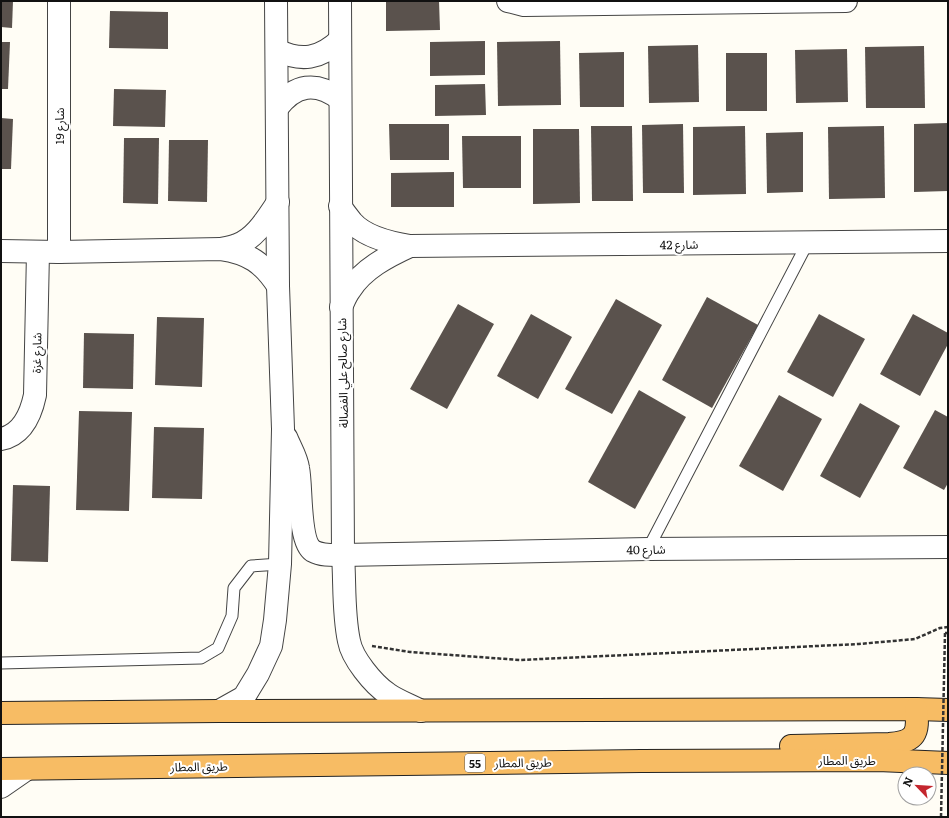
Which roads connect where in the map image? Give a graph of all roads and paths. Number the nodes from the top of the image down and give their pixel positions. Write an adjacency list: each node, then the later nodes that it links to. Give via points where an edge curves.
1 (59, 1): 17 (street, شارع 19)
2 (276, 1): 7 (street)
3 (340, 1): 6 (street, شارع صالح علي الفضالة)
4 (508, 1): 5 (street, via 524,5)
5 (846, 1)
6 (340, 40): 7 (street, via 321,54 310,57 293,56); 8 (street, شارع صالح علي الفضالة)
7 (277, 50): 9 (street)
8 (340, 99): 9 (street, via 319,87 306,87 284,98); 11 (street, شارع صالح علي الفضالة)
9 (277, 108): 10 (street)
10 (278, 202): 15 (street, via 252,236 237,245); 18 (street)
11 (340, 206): 14 (street, شارع 42, via 353,223 367,232 382,240); 19 (street, شارع صالح علي الفضالة)
12 (948, 241): 13 (street, شارع 42)
13 (808, 242): 14 (street, شارع 42); 23 (lane)
14 (410, 246): 19 (street, شارع 42, via 381,261 362,276 350,290)
15 (221, 249): 17 (street); 18 (street, via 237,251 252,258)
16 (1, 251): 17 (street)
17 (48, 252): 21 (street, شارع غزة, via 32,408 16,434)
18 (278, 286): 20 (street)
19 (341, 307): 24 (street, شارع صالح علي الفضالة)
20 (283, 428): 24 (street, شارع 40, via 298,468 302,522 307,544 312,551 320,554); 25 (street)
21 (1, 439)
22 (948, 547): 23 (street, شارع 40)
23 (648, 549): 24 (street, شارع 40)
24 (343, 555): 28 (street, شارع صالح علي الفضالة)
25 (280, 564): 29 (lane, via 251,566 234,588 232,616 218,648 201,658); 32 (street, via 271,646 244,697)
26 (948, 627): 28 (path, via 915,639 859,644 520,660 410,652)
27 (946, 633): 40 (path, bridge)
28 (349, 642): 33 (street, شارع صالح علي الفضالة, via 372,681 388,695)
29 (1, 663)
30 (916, 709): 31 (highway); 33 (highway); 35 (highway, via 918,723 915,735 901,743 714,747 684,750)
31 (948, 710)
32 (219, 711): 33 (highway); 34 (highway)
33 (421, 711)
34 (1, 713)
35 (641, 761): 36 (highway, طريق المطار / 55, via 878,760); 38 (highway, طريق المطار / 55)
36 (948, 763)
37 (1, 769): 38 (highway, طريق المطار / 55)
38 (27, 769): 39 (street)
39 (1, 787)
40 (941, 817)

